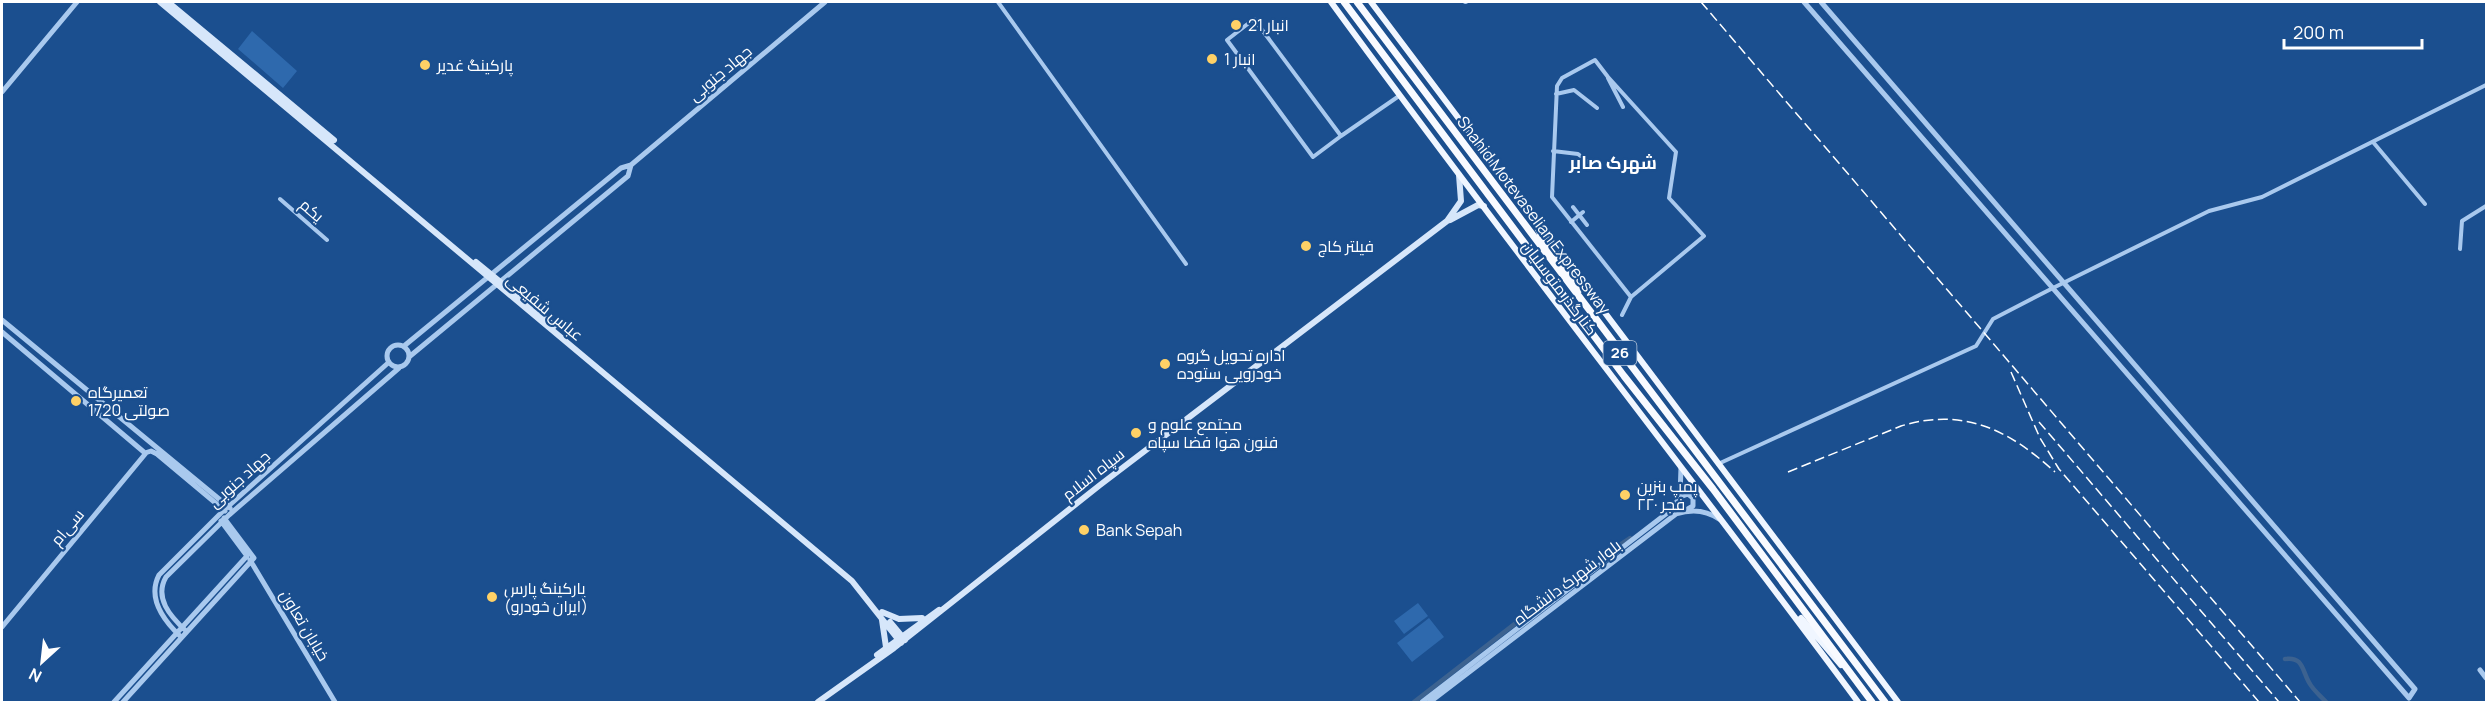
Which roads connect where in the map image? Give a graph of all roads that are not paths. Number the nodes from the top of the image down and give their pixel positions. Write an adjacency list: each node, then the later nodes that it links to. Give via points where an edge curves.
1 (77, 2): 14 (street)
2 (160, 2): 40 (main road, عباس شفیعی)
3 (168, 2): 40 (main road, عباس شفیعی)
4 (825, 2): 25 (street, جهاد جنوبی)
5 (998, 2): 39 (street)
6 (1331, 2): 16 (main road, کنارگذر متوسلیان)
7 (1344, 2): 84 (highway, Shahid Motevaselian Expressway)
8 (1357, 2): 45 (highway, Shahid Motevaselian Expressway / 26)
9 (1371, 2): 33 (main road, کنارگذر متوسلیان)
10 (1804, 2): 20 (street)
11 (1821, 2): 19 (street)
12 (1608, 77): 15 (street, via 1594,60 1562,78); 17 (street); 44 (street, via 1676,152 1669,198 1704,236)
13 (2487, 85): 22 (street)
14 (2, 92)
15 (1556, 94): 18 (street, via 1574,90); 23 (street)
16 (1399, 95): 21 (street); 26 (main road, کنارگذر متوسلیان)
17 (1623, 107)
18 (1597, 108)
19 (1924, 121): 20 (street); 42 (street)
20 (1915, 129): 43 (street)
21 (1341, 136): 21 (street, via 1313,157 1227,40 1254,20)
22 (2373, 142): 28 (street); 42 (street, via 2262,197 2209,211)
23 (1553, 151): 24 (street, via 1578,154); 35 (street, via 1552,197)
24 (1588, 162)
25 (631, 165): 40 (street, جهاد جنوبی, via 621,168); 41 (street, جهاد جنوبی, via 628,176)
26 (1459, 174): 29 (main road, کنارگذر متوسلیان); 34 (main road, سپاه اسلام, via 1461,201)
27 (280, 199): 37 (street, یکم)
28 (2425, 204)
29 (1484, 206): 34 (main road, via 1474,206); 57 (main road, کنارگذر متوسلیان, via 1599,362)
30 (2487, 206): 38 (street, via 2462,221)
31 (1573, 207): 32 (street)
32 (1581, 213): 35 (street); 36 (street)
33 (1534, 218): 45 (highway); 58 (main road, کنارگذر متوسلیان)
34 (1447, 221): 68 (main road, سپاه اسلام)
35 (1571, 222): 44 (street)
36 (1587, 225)
37 (327, 240)
38 (2460, 249)
39 (1186, 264)
40 (491, 277): 41 (main road, عباس شفیعی); 49 (street, جهاد جنوبی)
41 (498, 283): 50 (street, جهاد جنوبی); 69 (main road, عباس شفیعی, via 854,579)
42 (2064, 283): 43 (street); 53 (street)
43 (2053, 288): 54 (street); 58 (street, via 1993,319 1977,346)
44 (1631, 297): 46 (street)
45 (1589, 312): 93 (highway, Shahid Motevaselian Expressway / 26)
46 (1622, 315)
47 (2, 320): 55 (street)
48 (2, 332): 56 (street)
49 (404, 346): 50 (street); 51 (street, via 389,348)
50 (409, 357): 52 (street, via 408,363)
51 (388, 363): 52 (street); 61 (street, جهاد جنوبی)
52 (399, 368): 61 (street, جهاد جنوبی)
53 (2192, 431): 54 (street); 63 (street)
54 (2184, 438): 64 (street)
55 (152, 444): 56 (street, سی‌ام); 61 (street)
56 (145, 453): 61 (street, via 157,454); 73 (street, سی‌ام)
57 (1681, 464): 59 (street); 62 (main road, کنارگذر متوسلیان)
58 (1717, 464): 94 (main road, کنارگذر متوسلیان)
59 (1680, 497): 60 (street, via 1688,494 1693,498 1693,506); 66 (street, بلوار شهرک دانشگاه, via 1671,510)
60 (1686, 510): 62 (street, via 1705,512); 66 (street, بلوار شهرک دانشگاه)
61 (225, 514): 65 (street, جهاد جنوبی, via 254,558); 74 (street, جهاد جنوبی, via 161,585 163,602); 75 (street, جهاد جنوبی, via 154,584 156,604)
62 (1726, 524): 67 (main road, کنارگذر متوسلیان)
63 (2277, 529): 64 (street); 70 (street)
64 (2269, 537): 72 (street)
65 (249, 558): 74 (street); 87 (street, خیابان تعاون)
66 (1602, 568): 89 (street, بلوار شهرک دانشگاه); 90 (street, بلوار شهرک دانشگاه)
67 (1776, 591): 84 (main road); 91 (main road, کنارگذر متوسلیان)
68 (945, 607): 71 (main road, سپاه اسلام); 77 (main road, سپاه اسلام)
69 (881, 613): 71 (main road, via 906,620); 77 (main road, عباس شفیعی); 78 (main road)
70 (2350, 614): 72 (street); 79 (street)
71 (928, 615): 77 (main road, سپاه اسلام)
72 (2343, 621): 80 (street)
73 (2, 627)
74 (184, 628): 75 (street); 76 (street)
75 (176, 632): 76 (street, جهاد جنوبی); 85 (street)
76 (181, 637): 86 (street)
77 (901, 639): 78 (main road, سپاه اسلام); 81 (main road, سپاه اسلام)
78 (886, 647): 81 (main road, سپاه اسلام)
79 (2385, 655): 80 (street); 80 (street, via 2415,689 2409,698)
80 (2378, 662)
81 (861, 670): 88 (main road, سپاه اسلام)
82 (2480, 670): 83 (street)
83 (2487, 678)
84 (1855, 681): 92 (highway, Shahid Motevaselian Expressway)
85 (114, 702)
86 (123, 702)
87 (335, 702)
88 (818, 702)
89 (1422, 702)
90 (1430, 702)
91 (1858, 702)
92 (1872, 702)
93 (1885, 702)
94 (1898, 702)

